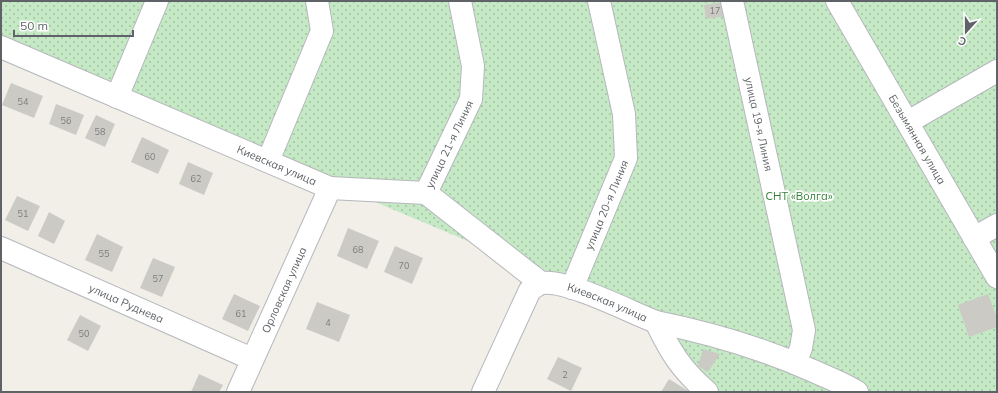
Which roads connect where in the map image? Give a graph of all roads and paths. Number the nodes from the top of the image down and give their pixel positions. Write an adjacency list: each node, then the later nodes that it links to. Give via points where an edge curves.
1 (157, 1): 9 (street)
2 (317, 1): 11 (street, via 322,31)
3 (460, 1): 13 (street, улица 21-я Линия, via 473,66 471,99)
4 (599, 1): 19 (street, улица 20-я Линия, via 624,114 626,158)
5 (732, 1): 22 (street, улица 19-я Линия, via 804,330)
6 (844, 4): 10 (street, Безымянная улица)
7 (1, 47): 9 (street, Киевская улица)
8 (997, 71): 10 (street)
9 (117, 97): 11 (street, Киевская улица)
10 (908, 122): 15 (street, Безымянная улица)
11 (268, 161): 12 (street, Киевская улица)
12 (330, 188): 13 (street, Киевская улица); 21 (street, Орловская улица)
13 (426, 193): 18 (street)
14 (997, 225): 15 (street)
15 (974, 238): 17 (street, Безымянная улица)
16 (1, 248): 21 (street, улица Руднева)
17 (997, 277)
18 (536, 286): 19 (street, Киевская улица, via 555,283); 24 (street)
19 (572, 288): 20 (street, Киевская улица)
20 (656, 322): 22 (street, via 736,342); 25 (street, Киевская улица, via 670,351 688,375)
21 (252, 359): 23 (street, Орловская улица)
22 (795, 363): 26 (street)
23 (238, 392)
24 (483, 392)
25 (707, 392)
26 (857, 392)

